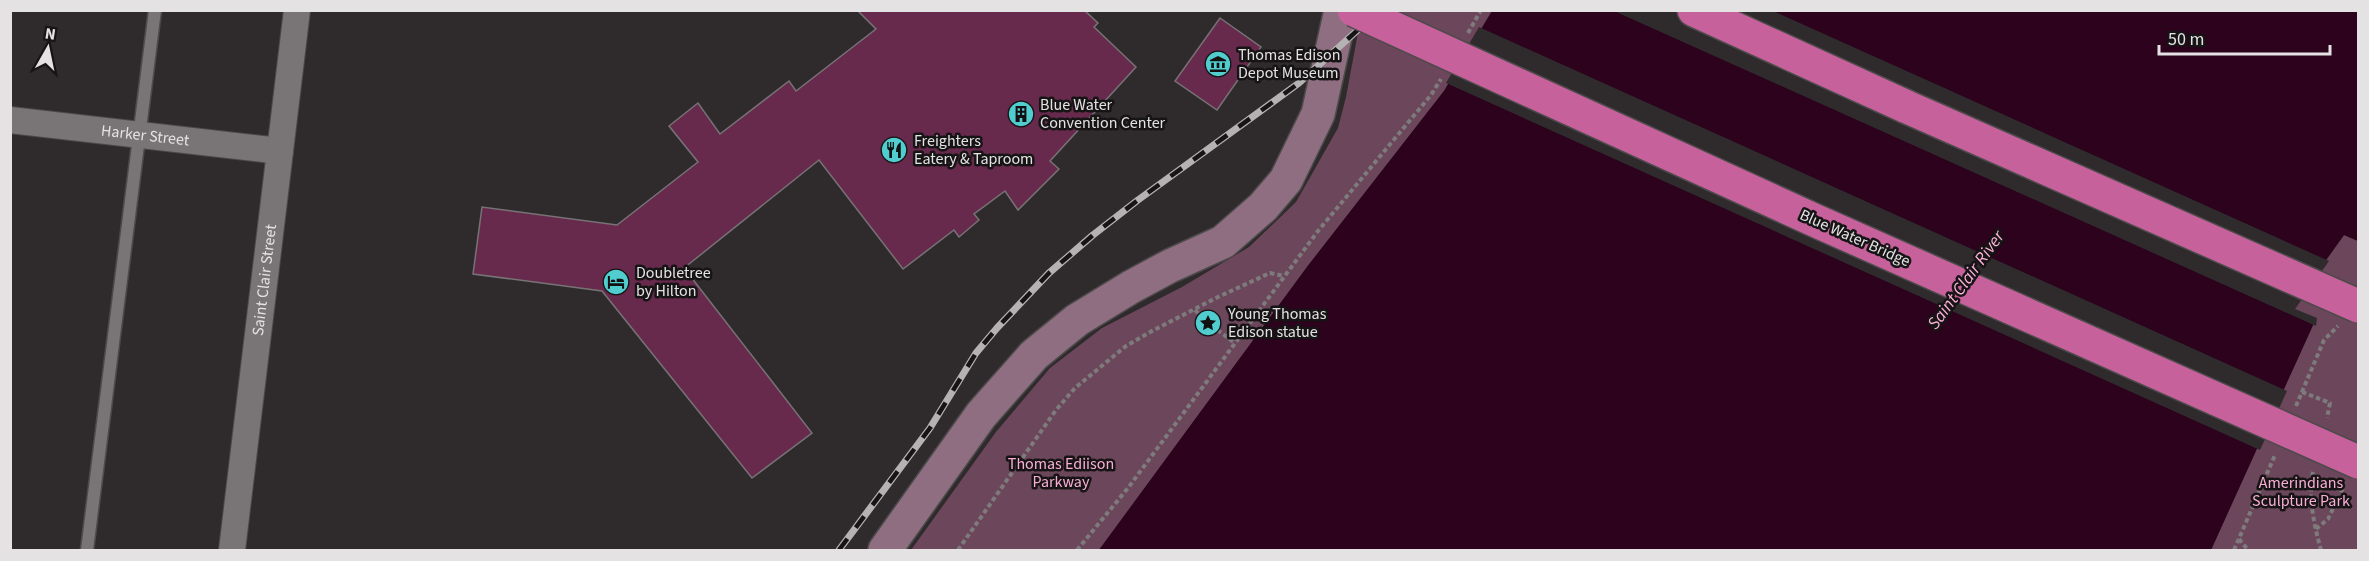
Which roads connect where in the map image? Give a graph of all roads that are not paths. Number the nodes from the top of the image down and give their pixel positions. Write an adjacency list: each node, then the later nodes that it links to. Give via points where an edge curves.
1 (155, 10): 7 (lane)
2 (297, 10): 8 (street, Saint Clair Street)
3 (1341, 10): 13 (street, via 1318,114 1286,180 1263,207 1223,242 1131,287 1077,320 1034,355 981,415)
4 (1354, 10): 10 (highway, Blue Water Bridge, bridge)
5 (1694, 10): 9 (highway, bridge)
6 (10, 120): 7 (street, Harker Street)
7 (140, 136): 8 (street, Harker Street); 11 (lane)
8 (280, 151): 12 (street, Saint Clair Street)
9 (2358, 306)
10 (2353, 471)
11 (87, 550)
12 (232, 550)
13 (885, 550)

